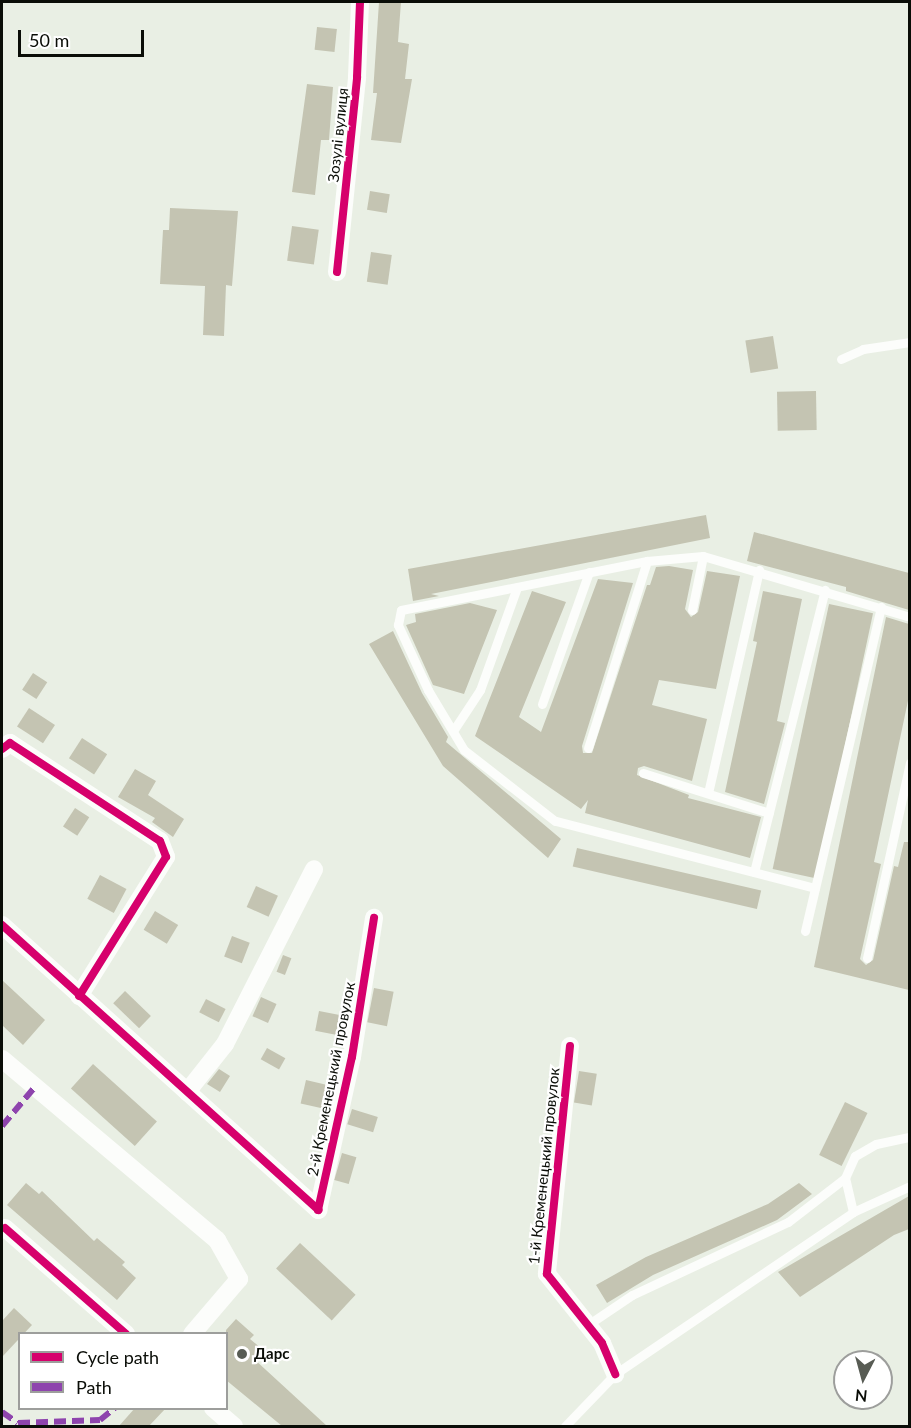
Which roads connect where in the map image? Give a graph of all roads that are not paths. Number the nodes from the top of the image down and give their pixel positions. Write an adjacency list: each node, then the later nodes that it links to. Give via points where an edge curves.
1 (360, 2): 2 (street, Зозулі вулиця, via 357,77)
2 (338, 272)
3 (909, 342): 4 (lane, via 863,349)
4 (841, 359)
5 (703, 556): 6 (lane); 7 (lane); 12 (lane)
6 (647, 561): 8 (lane); 17 (lane)
7 (759, 570): 10 (lane); 20 (lane)
8 (589, 572): 9 (lane); 14 (lane)
9 (517, 587): 15 (lane, via 480,690); 15 (lane, via 401,610 398,626)
10 (825, 590): 11 (lane); 21 (lane)
11 (881, 607): 13 (lane); 24 (lane)
12 (692, 610)
13 (909, 617)
14 (542, 704)
15 (453, 731): 23 (lane, via 464,750 555,821)
16 (6, 746): 29 (street, via 160,841 166,857)
17 (588, 748)
18 (909, 763): 28 (lane)
19 (643, 773): 20 (lane)
20 (708, 793): 21 (lane)
21 (769, 813): 23 (lane)
22 (314, 869): 32 (street, via 225,1044)
23 (754, 872): 24 (lane)
24 (815, 888): 27 (lane)
25 (374, 918): 32 (street, 2-й Кременецький провулок, via 352,1057 318,1210)
26 (2, 925): 29 (street)
27 (805, 930)
28 (867, 958)
29 (79, 996): 32 (street)
30 (570, 1046): 38 (street, 1-й Кременецький провулок, via 547,1275)
31 (2, 1059): 40 (street, via 217,1240 239,1279)
32 (187, 1092)
33 (909, 1137): 34 (lane, via 876,1144 855,1156)
34 (845, 1179): 36 (lane); 38 (lane, via 788,1222 632,1296)
35 (909, 1186): 36 (lane)
36 (853, 1212): 41 (lane)
37 (5, 1228): 39 (street)
38 (586, 1326): 41 (street, 1-й Кременецький провулок, via 602,1343)
39 (124, 1332)
40 (194, 1332)
41 (615, 1374): 44 (lane)
42 (215, 1410): 43 (street)
43 (234, 1426)
44 (565, 1426)

